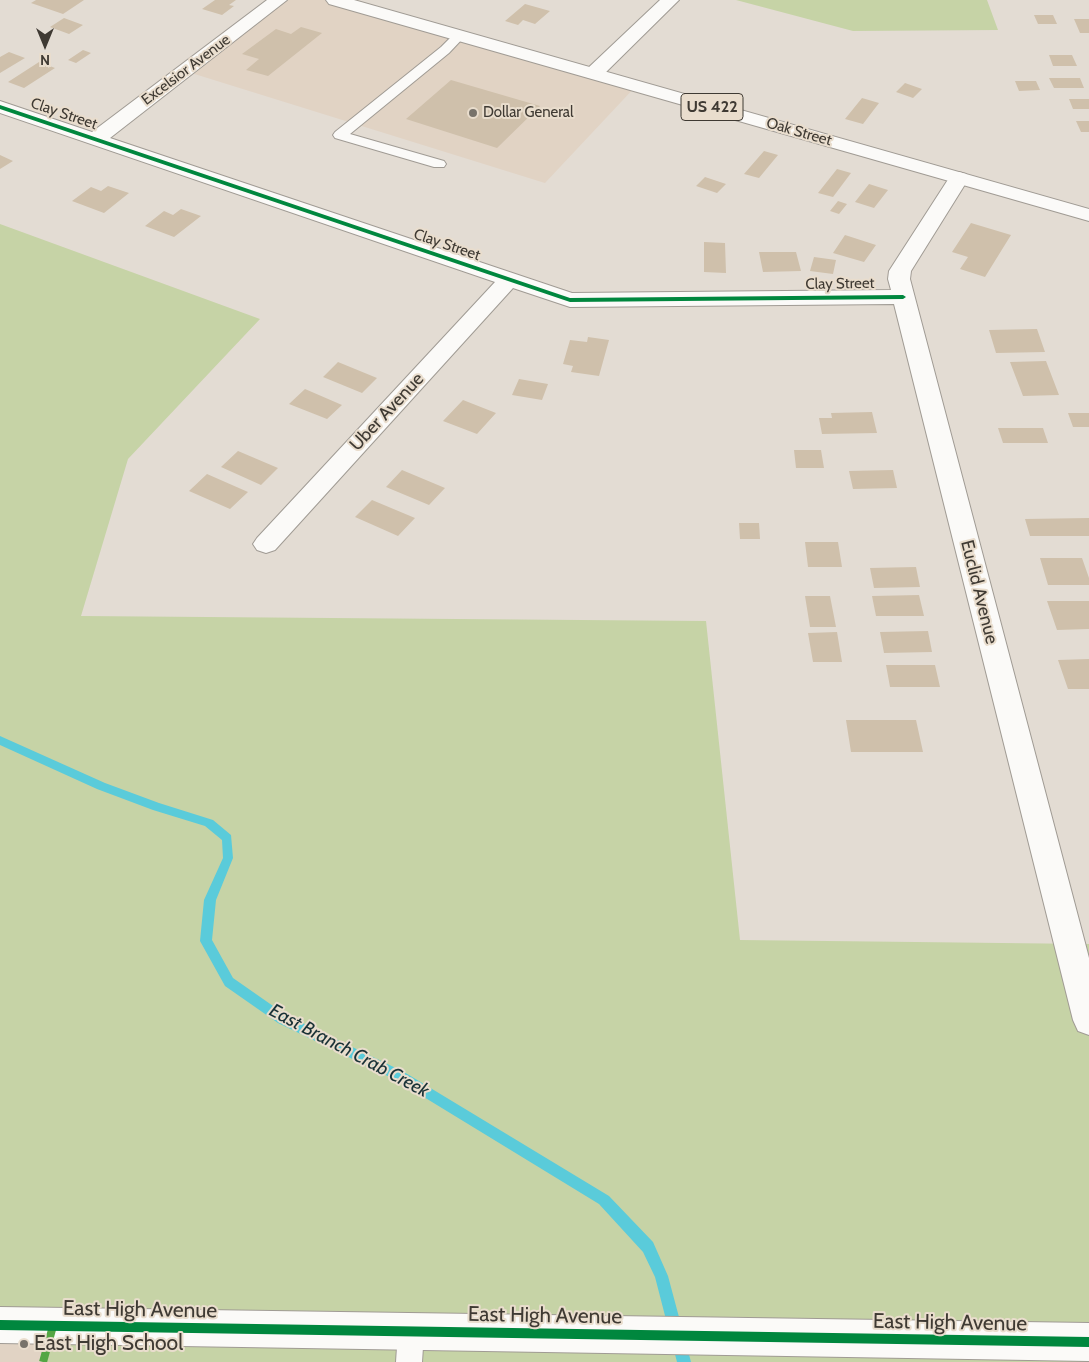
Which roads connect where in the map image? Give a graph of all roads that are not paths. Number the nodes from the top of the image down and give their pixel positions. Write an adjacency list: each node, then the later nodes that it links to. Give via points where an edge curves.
1 (278, 0): 7 (main road, Excelsior Avenue)
2 (335, 0): 4 (main road, Oak Street / US 422)
3 (670, 0): 5 (main road)
4 (460, 35): 5 (main road, Oak Street / US 422); 8 (lane, via 340,135)
5 (594, 73): 9 (main road, Oak Street / US 422)
6 (0, 107): 7 (main road, Clay Street)
7 (94, 140): 11 (main road, Clay Street)
8 (439, 164)
9 (959, 178): 10 (main road, Oak Street / US 422); 12 (main road, Euclid Avenue, via 900,271 898,279)
10 (1089, 215)
11 (509, 280): 12 (main road, Clay Street, via 570,300); 13 (main road, Uber Avenue)
12 (903, 297): 14 (main road, Euclid Avenue)
13 (266, 544)
14 (1089, 1020)
15 (0, 1325): 17 (main road, East High Avenue)
16 (1089, 1342): 17 (main road, East High Avenue, via 493,1333)
17 (410, 1347)

